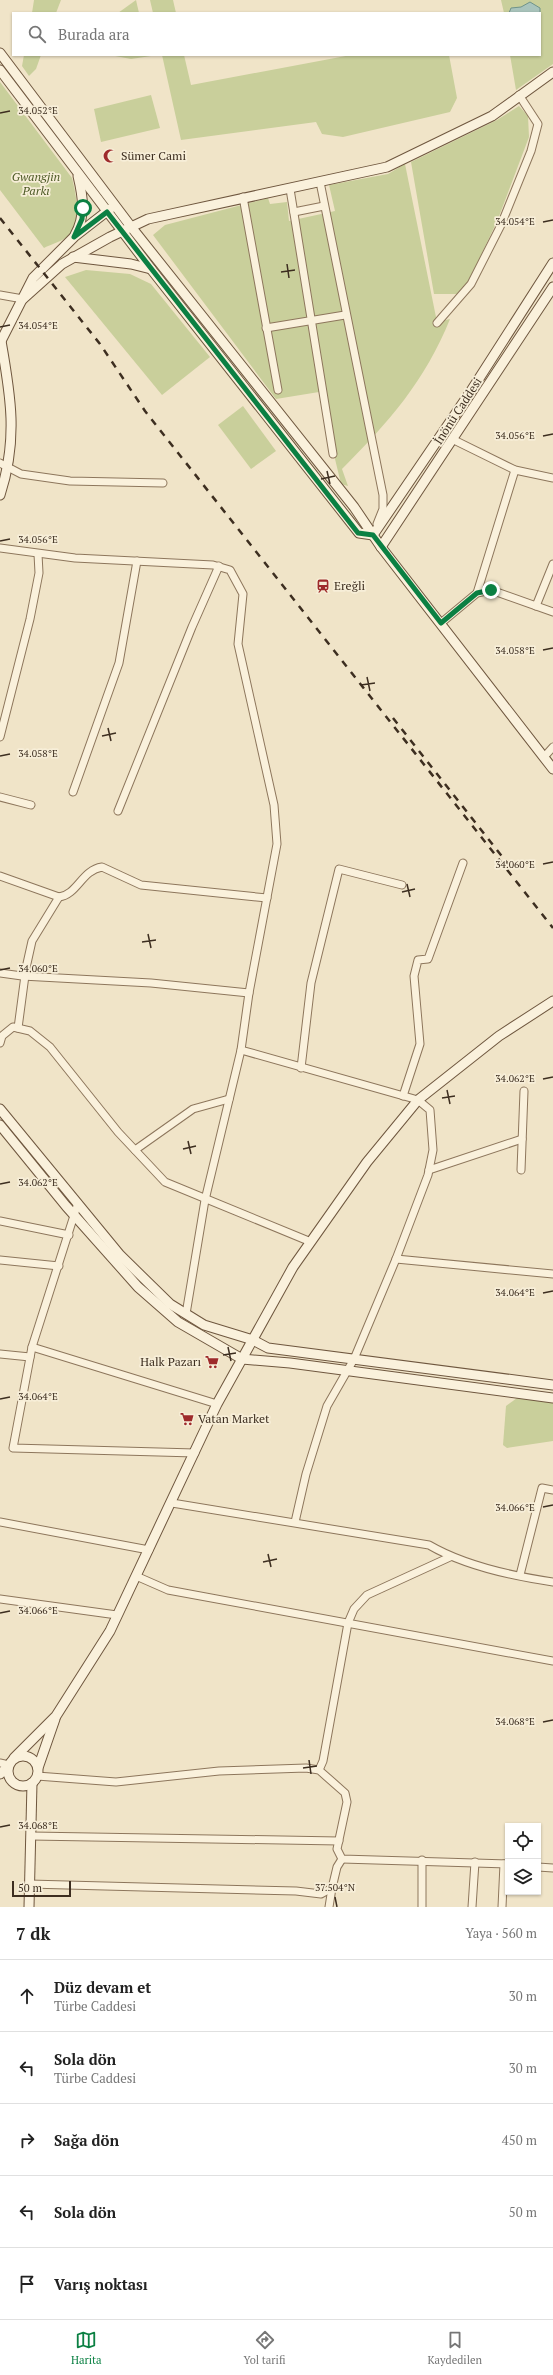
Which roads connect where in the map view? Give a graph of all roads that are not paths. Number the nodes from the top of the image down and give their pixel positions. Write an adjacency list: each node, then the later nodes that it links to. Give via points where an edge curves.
1 (0, 53): 9 (main road)
2 (0, 70): 5 (main road)
3 (553, 72): 4 (main road)
4 (519, 95): 6 (main road, via 492,116 387,167); 24 (street, via 538,124 535,140 501,225 471,284)
5 (77, 173): 11 (main road); 15 (main road, via 83,208 82,219)
6 (320, 182): 7 (main road); 10 (street)
7 (290, 189): 8 (main road); 12 (street)
8 (243, 197): 13 (main road, via 148,219); 25 (street)
9 (115, 206): 11 (main road); 13 (main road)
10 (324, 206): 12 (street); 22 (street)
11 (107, 212): 14 (main road); 15 (main road)
12 (294, 212): 23 (street)
13 (132, 228): 14 (main road); 36 (main road, via 320,464)
14 (121, 231): 16 (main road); 18 (main road)
15 (74, 237): 21 (main road, via 33,278)
16 (73, 257): 18 (main road); 21 (main road, via 54,270)
17 (553, 263): 36 (main road)
18 (150, 269): 36 (main road, via 358,533)
19 (553, 287): 28 (main road, İnönü Caddesi)
20 (0, 295): 21 (street)
21 (23, 299): 26 (main road)
22 (345, 315): 23 (street); 36 (street, via 383,495 383,509)
23 (311, 321): 25 (street); 29 (street)
24 (437, 323)
25 (266, 328): 27 (street)
26 (1, 342): 31 (main road, via 11,416)
27 (278, 390)
28 (454, 440): 32 (street); 37 (main road, İnönü Caddesi)
29 (333, 454)
30 (0, 463): 31 (street)
31 (9, 468): 34 (street, via 21,474 70,480); 35 (main road)
32 (515, 470): 33 (street); 43 (street)
33 (553, 478)
34 (164, 482)
35 (0, 495)
36 (373, 535): 37 (main road)
37 (381, 546): 46 (main road)
38 (0, 548): 39 (street)
39 (38, 554): 40 (street); 47 (street, via 39,573 30,619)
40 (137, 561): 42 (street); 51 (street, via 119,663)
41 (553, 564): 44 (street)
42 (219, 566): 54 (street); 59 (street, via 230,570 243,594 238,644 274,805 277,844)
43 (477, 593): 44 (street, via 491,590); 46 (street)
44 (536, 606): 45 (street)
45 (553, 612)
46 (441, 623): 49 (main road)
47 (0, 737)
48 (553, 747): 49 (street)
49 (544, 757): 50 (main road)
50 (553, 769)
51 (73, 792)
52 (0, 797): 53 (street)
53 (31, 805)
54 (118, 811)
55 (463, 863): 69 (street, via 428,959 418,960 414,976 420,1044)
56 (0, 876): 58 (street)
57 (402, 885): 67 (street, via 339,869 311,983)
58 (59, 897): 59 (street, via 66,896 88,872 102,867 141,886); 61 (street, via 32,941)
59 (267, 898): 62 (street)
60 (0, 973): 61 (street)
61 (26, 976): 62 (street, via 151,983); 64 (street)
62 (249, 993): 66 (street)
63 (553, 1001): 71 (main road, via 499,1036)
64 (18, 1028): 65 (street, via 13,1027 2,1036); 75 (street, via 30,1031 50,1047)
65 (0, 1043)
66 (240, 1050): 67 (street); 70 (street)
67 (301, 1068): 69 (street)
68 (524, 1091): 74 (street)
69 (403, 1096): 71 (street)
70 (229, 1099): 75 (street, via 193,1109); 78 (street)
71 (418, 1100): 76 (street, via 430,1110 433,1150); 83 (main road, via 367,1162)
72 (0, 1109): 79 (main road)
73 (0, 1125): 80 (main road)
74 (522, 1139): 76 (street); 77 (street)
75 (135, 1150): 78 (street, via 165,1182)
76 (429, 1170): 84 (street)
77 (521, 1170)
78 (205, 1200): 83 (street); 88 (street)
79 (78, 1203): 80 (street); 88 (main road, via 120,1255 170,1304)
80 (75, 1216): 82 (street); 93 (main road, via 138,1288 178,1322)
81 (0, 1221): 82 (street)
82 (69, 1235): 86 (street)
83 (311, 1242): 89 (main road, via 293,1267)
84 (396, 1259): 87 (street); 94 (street)
85 (0, 1260): 86 (street)
86 (59, 1266): 90 (street)
87 (553, 1274)
88 (186, 1314): 89 (main road, via 204,1325)
89 (253, 1340): 93 (main road); 94 (main road, via 268,1348)
90 (32, 1347): 92 (street); 98 (street)
91 (0, 1354): 92 (street)
92 (30, 1357): 99 (street, via 12,1448)
93 (242, 1359): 95 (main road); 98 (main road)
94 (354, 1359): 95 (street); 96 (main road)
95 (348, 1370): 97 (main road); 103 (street, via 327,1406 306,1474)
96 (553, 1386)
97 (553, 1398)
98 (217, 1404): 99 (main road)
99 (195, 1453): 101 (main road)
100 (553, 1490): 106 (street, via 542,1488)
101 (172, 1503): 103 (street); 104 (main road)
102 (0, 1522): 104 (street)
103 (295, 1522): 105 (street, via 429,1545)
104 (149, 1550): 107 (main road)
105 (450, 1557): 106 (street); 111 (street, via 367,1596 354,1609)
106 (520, 1575): 108 (street)
107 (136, 1576): 110 (main road); 111 (street, via 168,1590)
108 (553, 1582)
109 (0, 1599): 110 (street)
110 (117, 1615): 113 (main road, via 110,1631)
111 (348, 1623): 112 (street); 115 (street)
112 (553, 1661)
113 (56, 1716): 114 (main road); 117 (main road)
114 (8, 1762): 116 (main road); 117 (main road, via 27,1756 34,1760); 117 (main road, via 10,1778 16,1784 24,1786)
115 (319, 1770): 117 (street, via 306,1768 219,1771 116,1782); 119 (street, via 345,1793 347,1802)
116 (0, 1774)
117 (36, 1776): 118 (main road)
118 (31, 1836): 119 (street); 127 (main road)
119 (339, 1841): 120 (street, via 337,1849)
120 (342, 1859): 121 (street); 128 (street, via 337,1867)
121 (422, 1860): 122 (street); 131 (street)
122 (475, 1862): 123 (street); 132 (street)
123 (505, 1864)
124 (541, 1867): 125 (street)
125 (553, 1868)
126 (505, 1875): 133 (street)
127 (29, 1884): 128 (street, via 296,1891 321,1894); 129 (main road)
128 (332, 1888): 130 (street)
129 (29, 1907)
130 (329, 1907)
131 (422, 1907)
132 (472, 1907)
133 (502, 1907)

